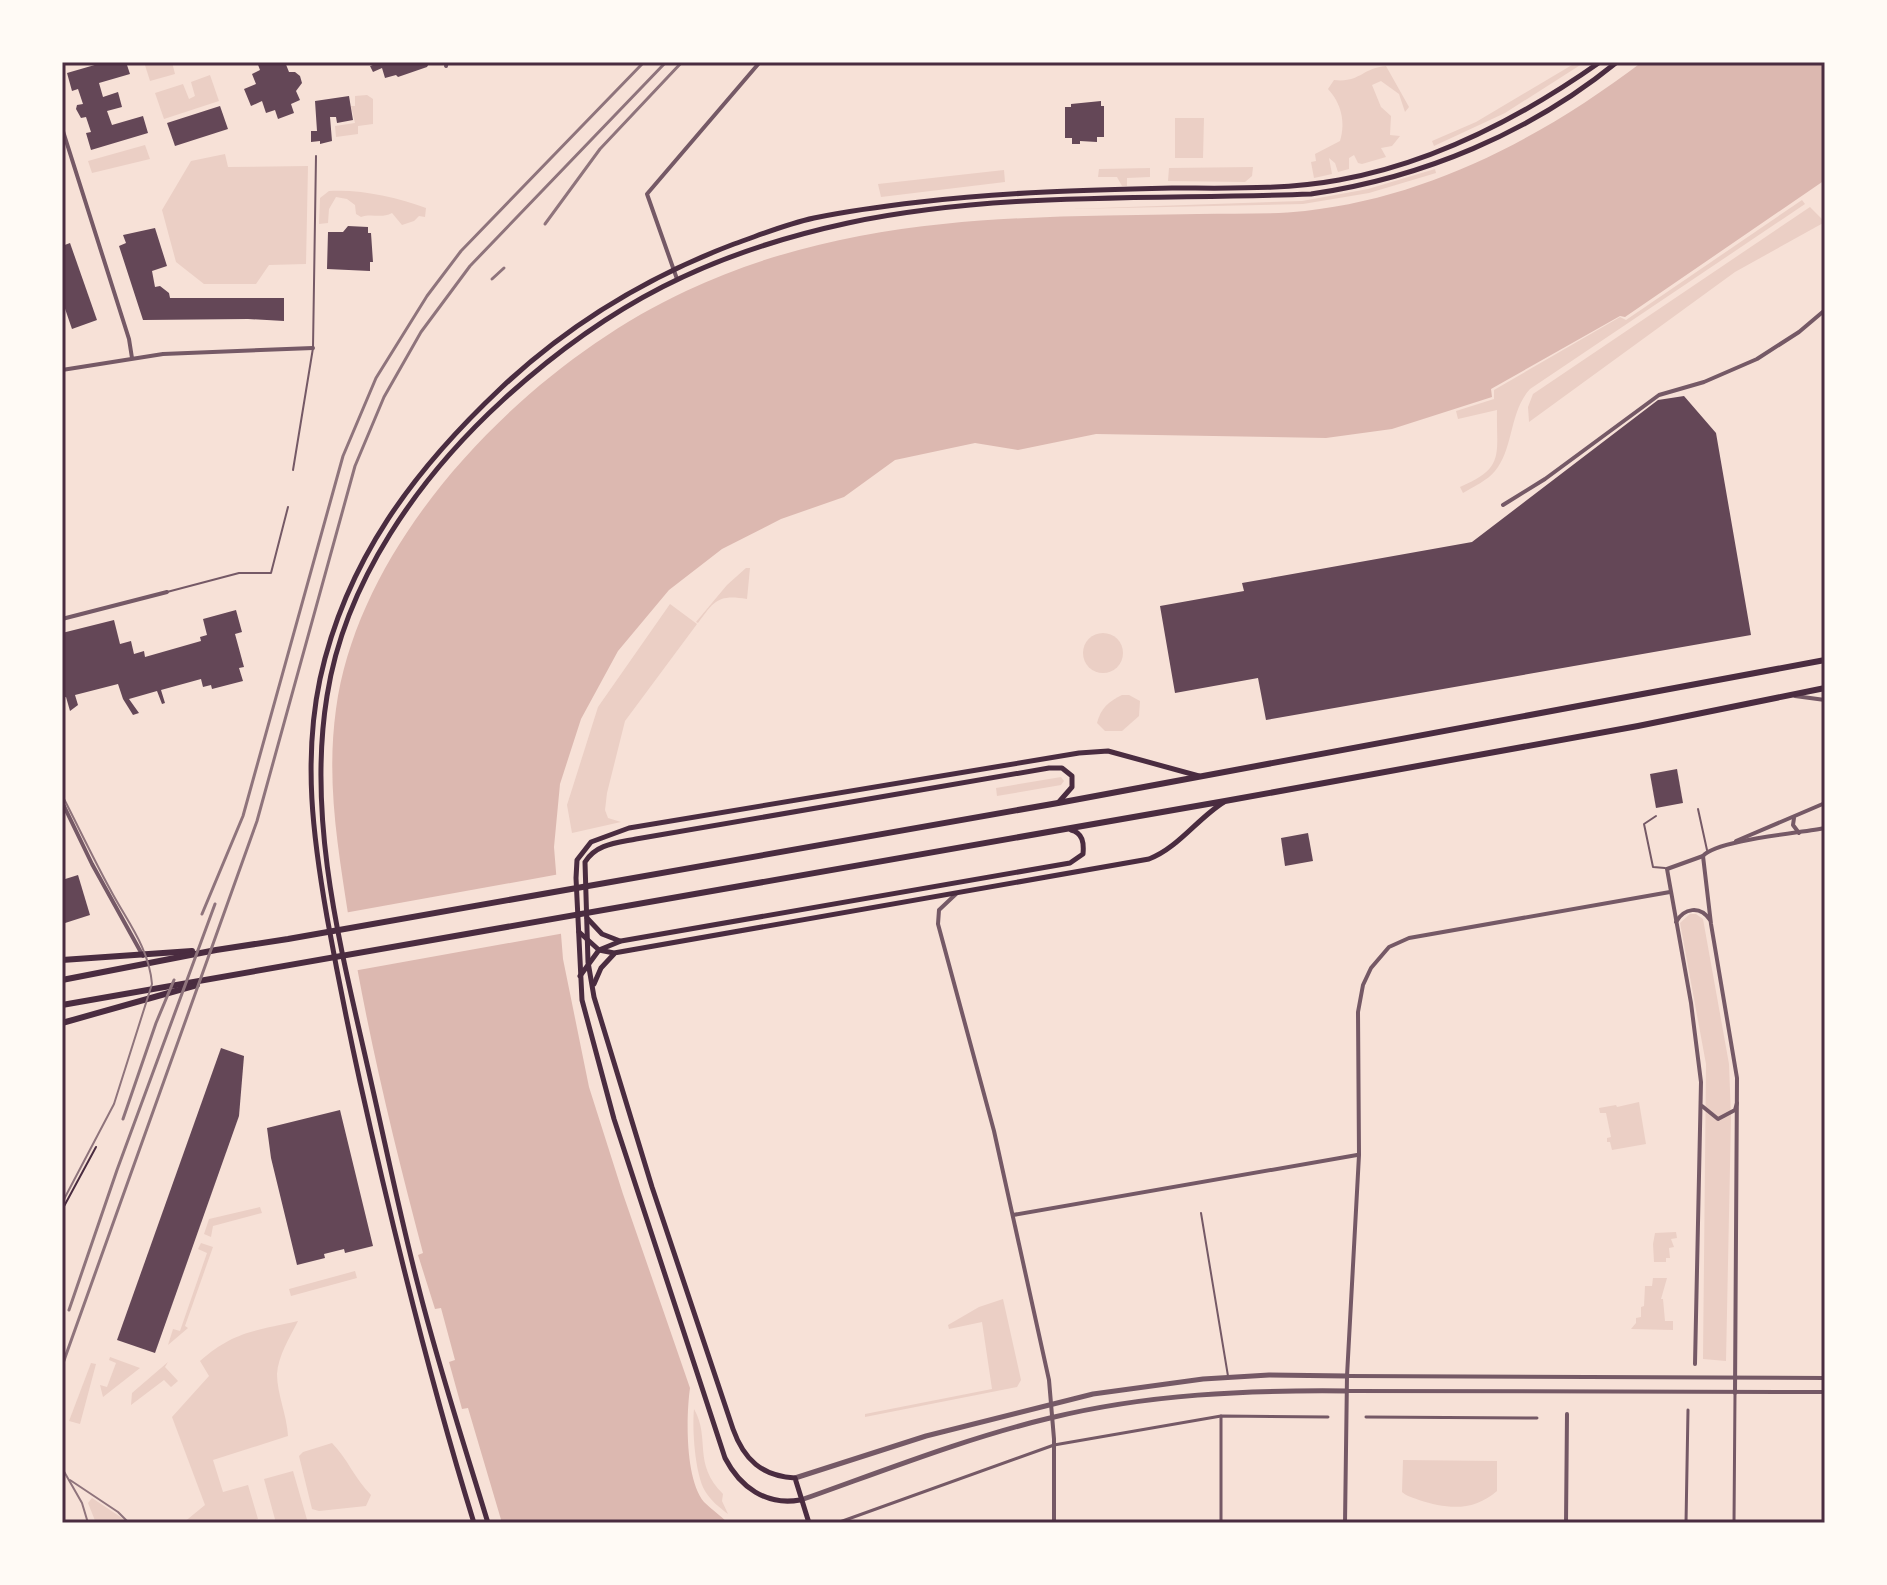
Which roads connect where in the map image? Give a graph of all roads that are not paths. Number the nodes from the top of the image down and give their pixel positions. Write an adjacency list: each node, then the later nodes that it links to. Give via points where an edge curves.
1 (760, 62): 6 (street, via 647,194)
2 (1600, 62): 6 (main road, via 1470,138 1358,176 1311,185 1054,190 913,202 785,225)
3 (1617, 62): 7 (main road, via 1485,144 1370,184 1311,194 929,210 795,235)
4 (62, 128): 10 (street)
5 (316, 156): 9 (lane)
6 (673, 269): 7 (street); 79 (main road, via 572,329 528,362 433,456 358,572 336,623 312,725 313,836 339,987 408,1287)
7 (677, 279): 80 (main road, via 634,300 533,373 442,462 382,547 356,600 328,690 319,780 349,985 418,1287)
8 (1825, 310): 13 (street, via 1757,359 1659,395)
9 (313, 348): 10 (street); 12 (lane)
10 (132, 358): 11 (street)
11 (62, 370)
12 (293, 470)
13 (1503, 505)
14 (288, 507): 15 (lane, via 271,573 239,573)
15 (167, 592): 16 (street)
16 (62, 619)
17 (1825, 660): 21 (main road)
18 (1825, 688): 19 (main road)
19 (1788, 695): 20 (street); 22 (main road)
20 (1825, 700)
21 (1199, 776): 24 (main road); 40 (main road, via 1101,751 629,828 591,842 577,860)
22 (1225, 801): 29 (main road); 36 (main road, via 1149,859)
23 (62, 802): 46 (street)
24 (1058, 803): 37 (main road, via 1072,787 1072,776 1062,768 1049,768 603,846 585,862); 43 (main road)
25 (1825, 803): 28 (street)
26 (1698, 809): 33 (lane)
27 (1656, 816): 34 (lane, via 1644,824 1653,867)
28 (1796, 816): 31 (street, via 1793,825); 32 (street)
29 (1062, 828): 41 (main road, via 1083,839 1083,854 1070,863); 49 (main road)
30 (1825, 828): 31 (street)
31 (1799, 833): 32 (street)
32 (1727, 845): 33 (street)
33 (1705, 854): 34 (street); 38 (street)
34 (1667, 869): 35 (street)
35 (1670, 892): 39 (street); 57 (street, via 1429,933 1389,947 1366,975 1360,997)
36 (956, 894): 45 (main road); 59 (street, via 939,910 938,924)
37 (587, 917): 41 (main road, via 602,934); 42 (main road)
38 (1711, 922): 39 (street, via 1695,910 1683,913); 55 (street)
39 (1675, 925): 56 (street, via 1698,1050)
40 (578, 930): 42 (main road); 50 (main road)
41 (621, 941): 44 (main road)
42 (588, 943): 44 (main road); 48 (main road)
43 (216, 950): 47 (main road); 51 (main road)
44 (599, 950): 45 (main road); 48 (main road)
45 (614, 953): 52 (main road)
46 (143, 956)
47 (62, 960)
48 (588, 962): 50 (main road); 52 (main road)
49 (230, 976): 53 (main road); 54 (main road)
50 (579, 978): 78 (main road, via 614,1119 725,1458 738,1479 760,1495)
51 (62, 980)
52 (593, 989): 77 (main road, via 647,1173 738,1442 756,1466)
53 (62, 1005)
54 (62, 1023)
55 (1738, 1097): 56 (street, via 1735,1110 1718,1119); 63 (street)
56 (1702, 1106): 60 (street)
57 (1359, 1155): 59 (street); 61 (street)
58 (1201, 1213): 62 (lane)
59 (1013, 1215): 68 (street)
60 (1695, 1364)
61 (1347, 1376): 62 (street); 63 (street); 65 (street)
62 (1228, 1377): 68 (street)
63 (1734, 1378): 64 (street); 67 (street)
64 (1825, 1378)
65 (1347, 1391): 67 (street); 72 (street, via 1189,1395); 85 (street)
66 (1825, 1392): 67 (street)
67 (1735, 1393): 88 (street)
68 (1051, 1403): 72 (street); 77 (street)
69 (1688, 1410): 87 (street)
70 (1567, 1414): 86 (street)
71 (1221, 1416): 73 (street); 76 (street); 84 (street)
72 (1052, 1417): 76 (street); 78 (street)
73 (1328, 1417)
74 (1366, 1417): 75 (street)
75 (1537, 1418)
76 (1054, 1445): 82 (street); 83 (street)
77 (795, 1478): 78 (main road)
78 (800, 1500): 81 (main road)
79 (474, 1523)
80 (488, 1523)
81 (809, 1523)
82 (837, 1523)
83 (1054, 1523)
84 (1221, 1523)
85 (1345, 1523)
86 (1566, 1523)
87 (1686, 1523)
88 (1734, 1523)

